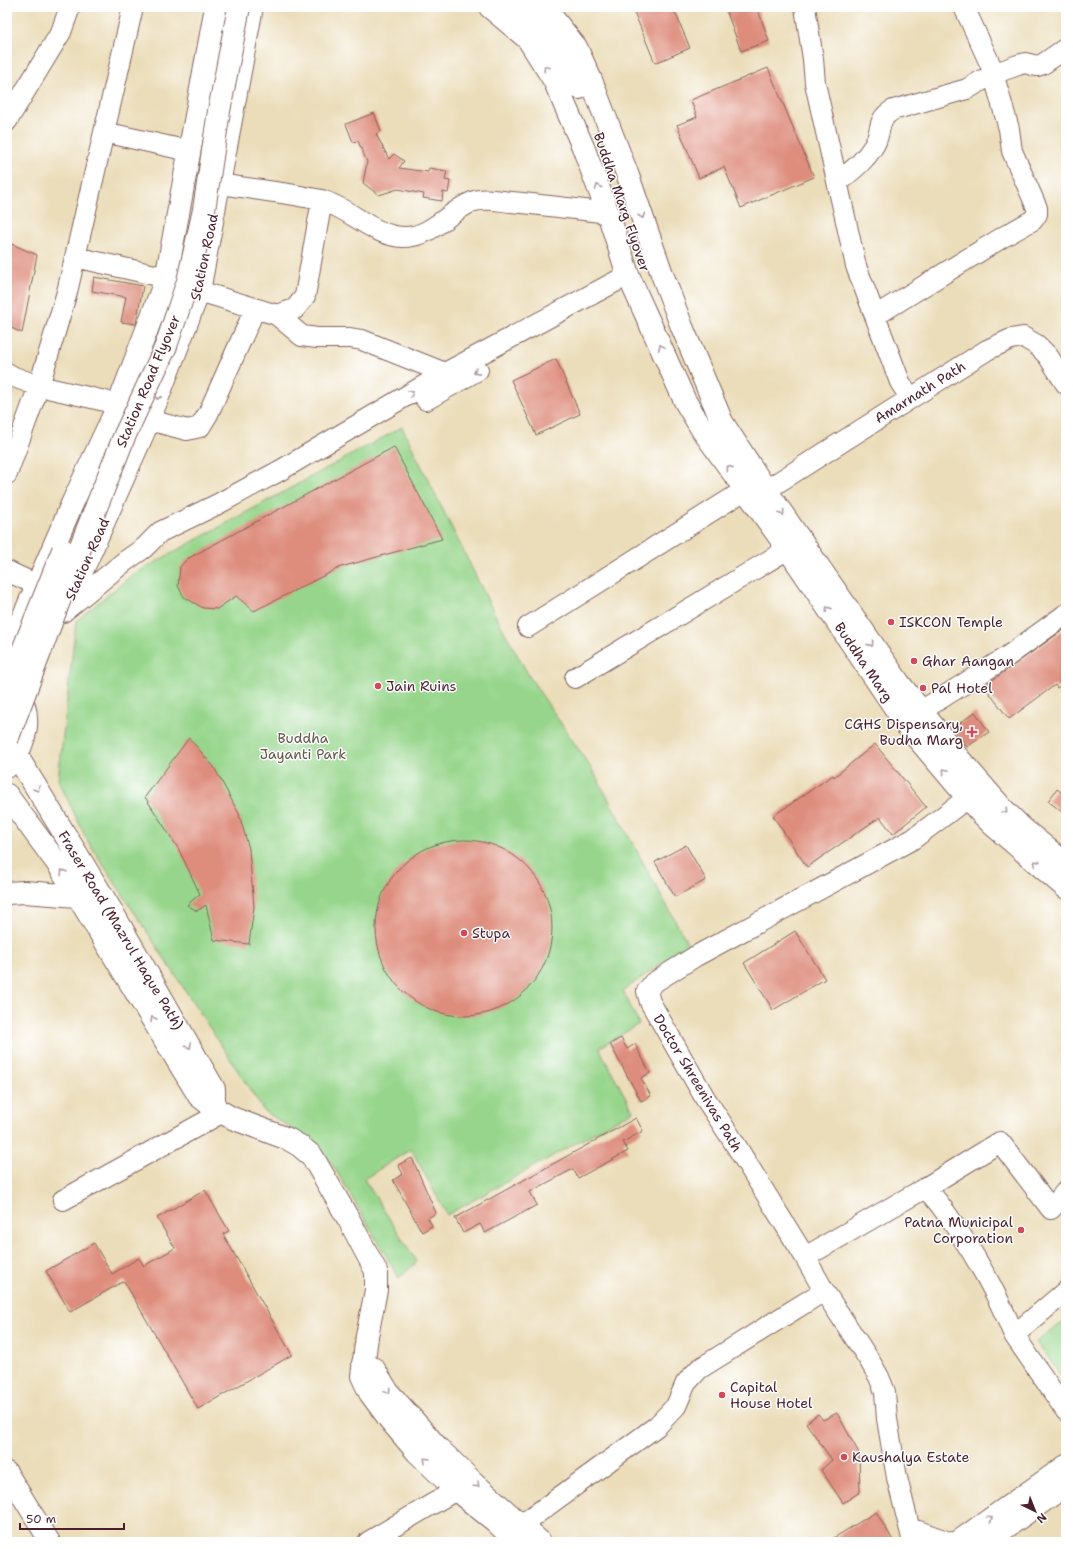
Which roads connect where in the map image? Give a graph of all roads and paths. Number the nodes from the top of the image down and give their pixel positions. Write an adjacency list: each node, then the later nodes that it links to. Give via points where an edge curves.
1 (70, 7): 14 (street, via 61,32)
2 (133, 7): 15 (street)
3 (216, 7): 16 (main road)
4 (225, 7): 46 (main road, Station Road Flyover, bridge, via 181,256 163,320 84,499)
5 (239, 7): 48 (main road, Station Road Flyover, bridge, via 219,111 204,210 188,281 166,346 124,437 61,596)
6 (252, 7): 18 (main road, Station Road)
7 (490, 7): 20 (main road, one-way to 7, via 554,80 528,40)
8 (519, 7): 34 (main road, Buddha Marg Flyover, via 543,28 573,73 594,121 660,309)
9 (540, 7): 34 (main road, one-way to 34, via 552,17 576,47 591,80 664,280)
10 (805, 7): 17 (street, via 815,83)
11 (964, 7): 13 (street)
12 (1066, 48): 13 (street, via 1043,64 1037,66 1025,63)
13 (993, 74): 17 (street, via 967,88 887,113 880,124 875,145 868,155); 27 (street, via 1009,129 1012,151 1037,208 1037,214 1033,220)
14 (7, 122)
15 (104, 132): 16 (street); 21 (street)
16 (189, 151): 22 (main road)
17 (838, 182): 27 (street, via 856,266)
18 (220, 184): 19 (street); 24 (main road, Station Road)
19 (322, 200): 20 (street, via 346,210 377,230 404,237 420,234 473,201 485,199); 26 (street, via 305,296 295,309)
20 (608, 213): 23 (main road)
21 (75, 257): 22 (street); 31 (street)
22 (166, 279): 24 (street); 33 (main road)
23 (630, 279): 29 (street); 34 (main road, one-way to 23, via 685,401)
24 (199, 291): 25 (street); 35 (main road, Station Road, one-way to 35)
25 (255, 308): 26 (street); 35 (street, via 200,427 187,430)
26 (277, 315): 29 (street, via 302,336 362,340)
27 (875, 316): 32 (street, via 900,382)
28 (7, 373): 31 (street)
29 (451, 378): 41 (street, via 351,435 160,532 144,548)
30 (1066, 384): 32 (street, Amarnath Path, via 1048,356 1037,345 1023,337 1011,339 987,350)
31 (39, 386): 33 (street); 36 (street)
32 (910, 398): 37 (street, Amarnath Path)
33 (118, 406): 35 (street); 40 (main road)
34 (707, 416): 37 (main road, Buddha Marg)
35 (149, 420): 41 (main road, Station Road)
36 (7, 474)
37 (755, 490): 38 (main road, Buddha Marg); 43 (street, Amarnath Path); 47 (main road, Buddha Marg, one-way to 47)
38 (788, 549): 45 (street); 49 (main road, Buddha Marg, one-way to 38, via 908,727)
39 (7, 571): 40 (street)
40 (37, 585): 44 (main road)
41 (64, 612): 46 (main road, Station Road)
42 (1066, 614): 47 (street, via 1008,656)
43 (528, 627)
44 (7, 649)
45 (575, 678)
46 (10, 685): 48 (main road, via 22,697 27,717 26,737)
47 (921, 710): 49 (main road, Buddha Marg)
48 (10, 754): 55 (main road, Fraser Road (Mazrul Haque Path), one-way to 55, via 111,910 214,1089)
49 (975, 793): 51 (main road, Buddha Marg, one-way to 51); 52 (main road, Buddha Marg, one-way to 49, via 992,825); 59 (street, Doctor Shreenivas Path, via 913,839 696,956 653,983 647,991 650,1002 705,1098)
50 (7, 795): 54 (main road, Fraser Road (Mazrul Haque Path), one-way to 50)
51 (1066, 864)
52 (1066, 888)
53 (7, 893): 54 (main road)
54 (78, 896): 55 (main road, Fraser Road (Mazrul Haque Path), one-way to 54, via 199,1096)
55 (218, 1110): 58 (street); 63 (main road, Fraser Road (Mazrul Haque Path), via 232,1118 288,1139 312,1156 349,1220 376,1271 376,1290)
56 (925, 1188): 57 (street, via 1000,1142 1051,1209); 59 (street); 62 (street, via 939,1201 977,1259 1002,1304)
57 (1066, 1190)
58 (63, 1200)
59 (805, 1257): 60 (street, Doctor Shreenivas Path)
60 (824, 1291): 69 (street, via 698,1369 686,1383 676,1406 657,1426); 70 (street, Doctor Shreenivas Path, via 868,1358 885,1392 897,1478)
61 (1066, 1291): 62 (street)
62 (1014, 1335): 64 (street)
63 (363, 1362): 68 (main road, Fraser Road (Mazrul Haque Path), one-way to 63, via 417,1452 370,1393 362,1376); 69 (main road, Fraser Road (Mazrul Haque Path), one-way to 69, via 374,1369 388,1392)
64 (1066, 1411)
65 (1066, 1466): 75 (main road, one-way to 65)
66 (7, 1472): 71 (street)
67 (1066, 1485): 76 (main road)
68 (456, 1490): 69 (main road, Fraser Road (Mazrul Haque Path), via 494,1521); 72 (street)
69 (519, 1533): 73 (main road, Fraser Road (Mazrul Haque Path))
70 (912, 1535): 74 (street, Doctor Shreenivas Path)
71 (50, 1542)
72 (368, 1542)
73 (540, 1542)
74 (949, 1542)
75 (958, 1542)
76 (985, 1542)

